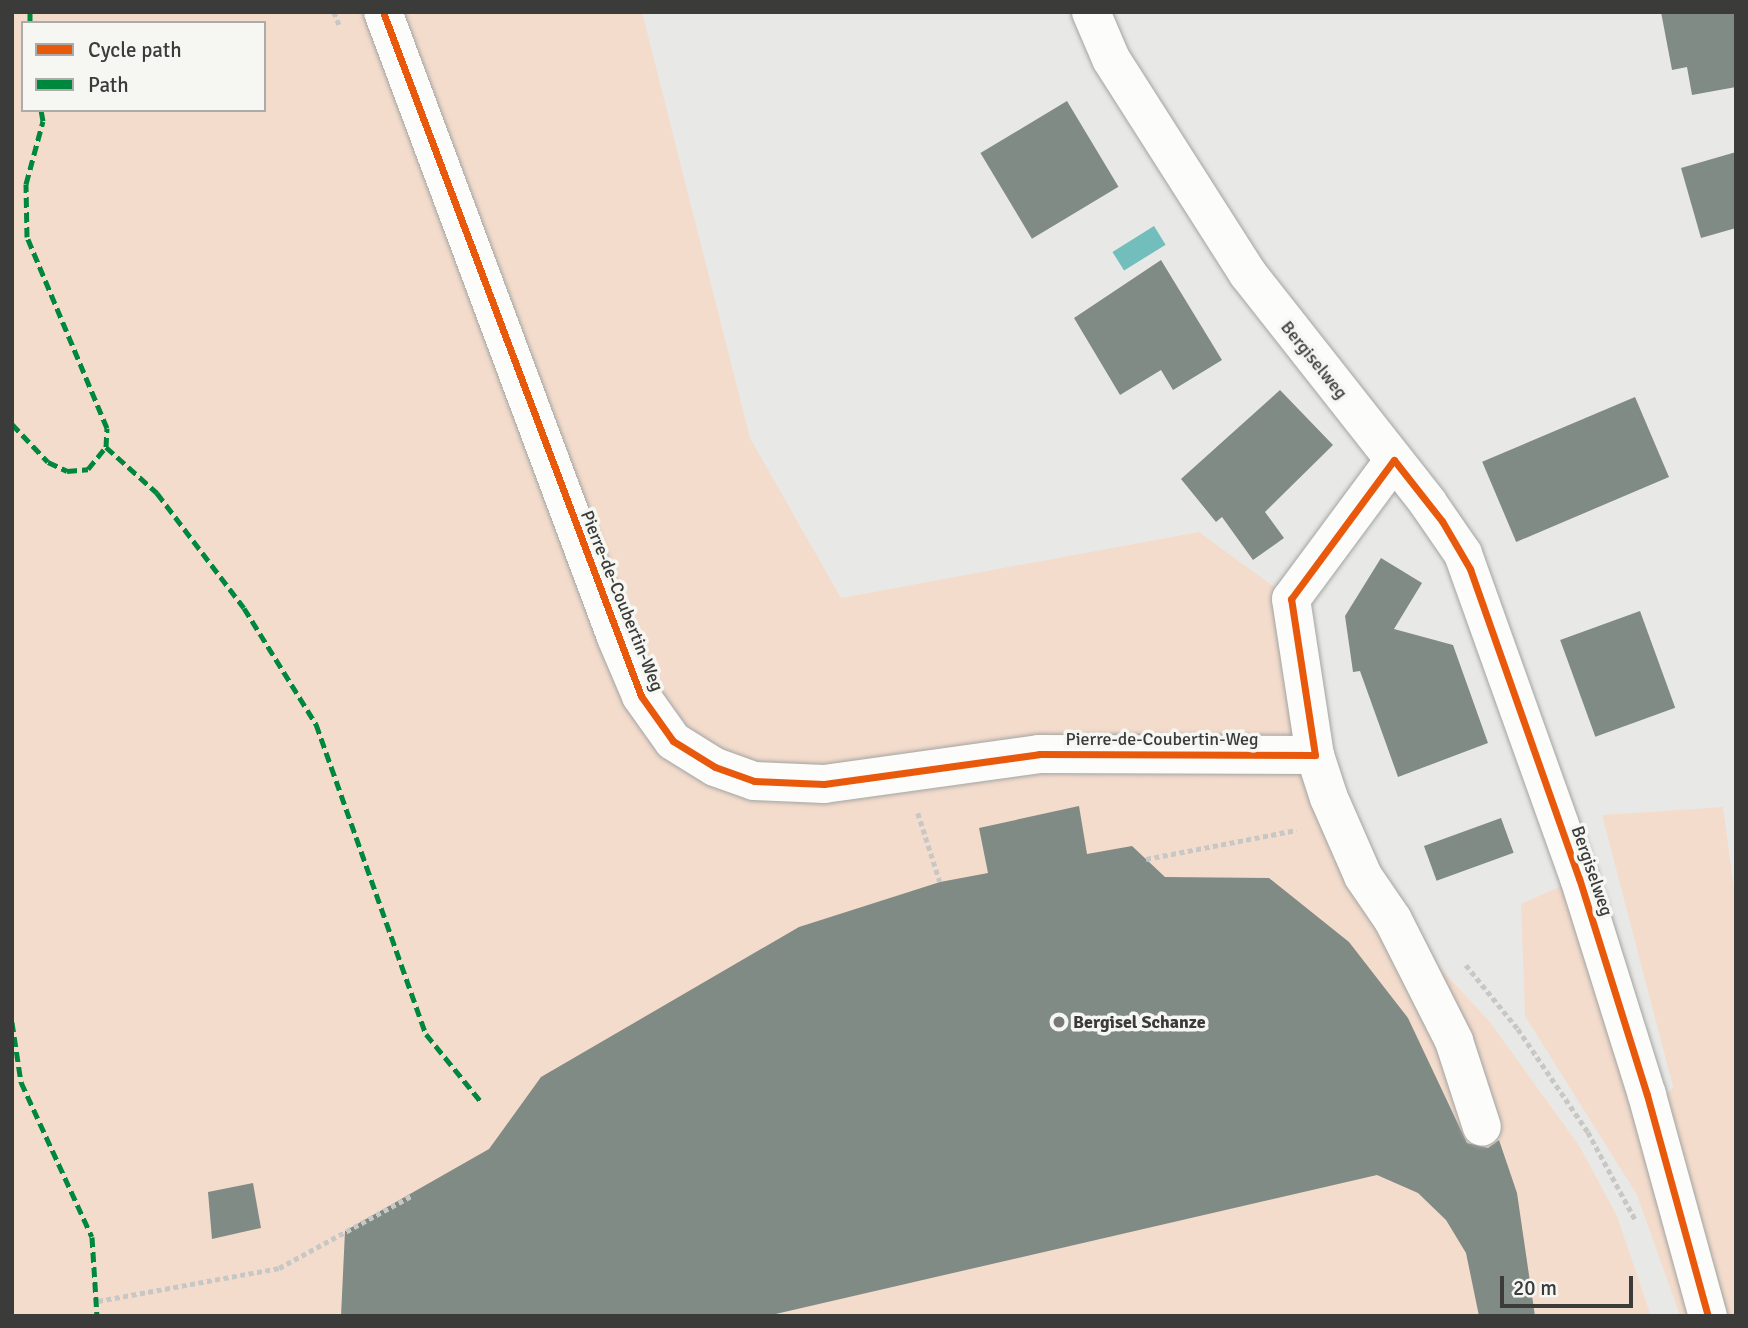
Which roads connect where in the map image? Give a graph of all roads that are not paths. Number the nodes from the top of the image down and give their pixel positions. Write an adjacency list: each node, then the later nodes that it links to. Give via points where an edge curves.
1 (383, 12): 4 (street, Pierre-de-Coubertin-Weg, via 640,696 673,741 715,767 754,781 824,784 1039,754)
2 (1091, 12): 3 (street, Bergiselweg, via 1111,59 1248,274)
3 (1394, 460): 4 (street, via 1291,599); 6 (street, Bergiselweg, via 1448,530 1470,569 1579,878 1647,1095)
4 (1315, 755): 5 (street, via 1338,822 1454,1041)
5 (1482, 1127)
6 (1708, 1316)

